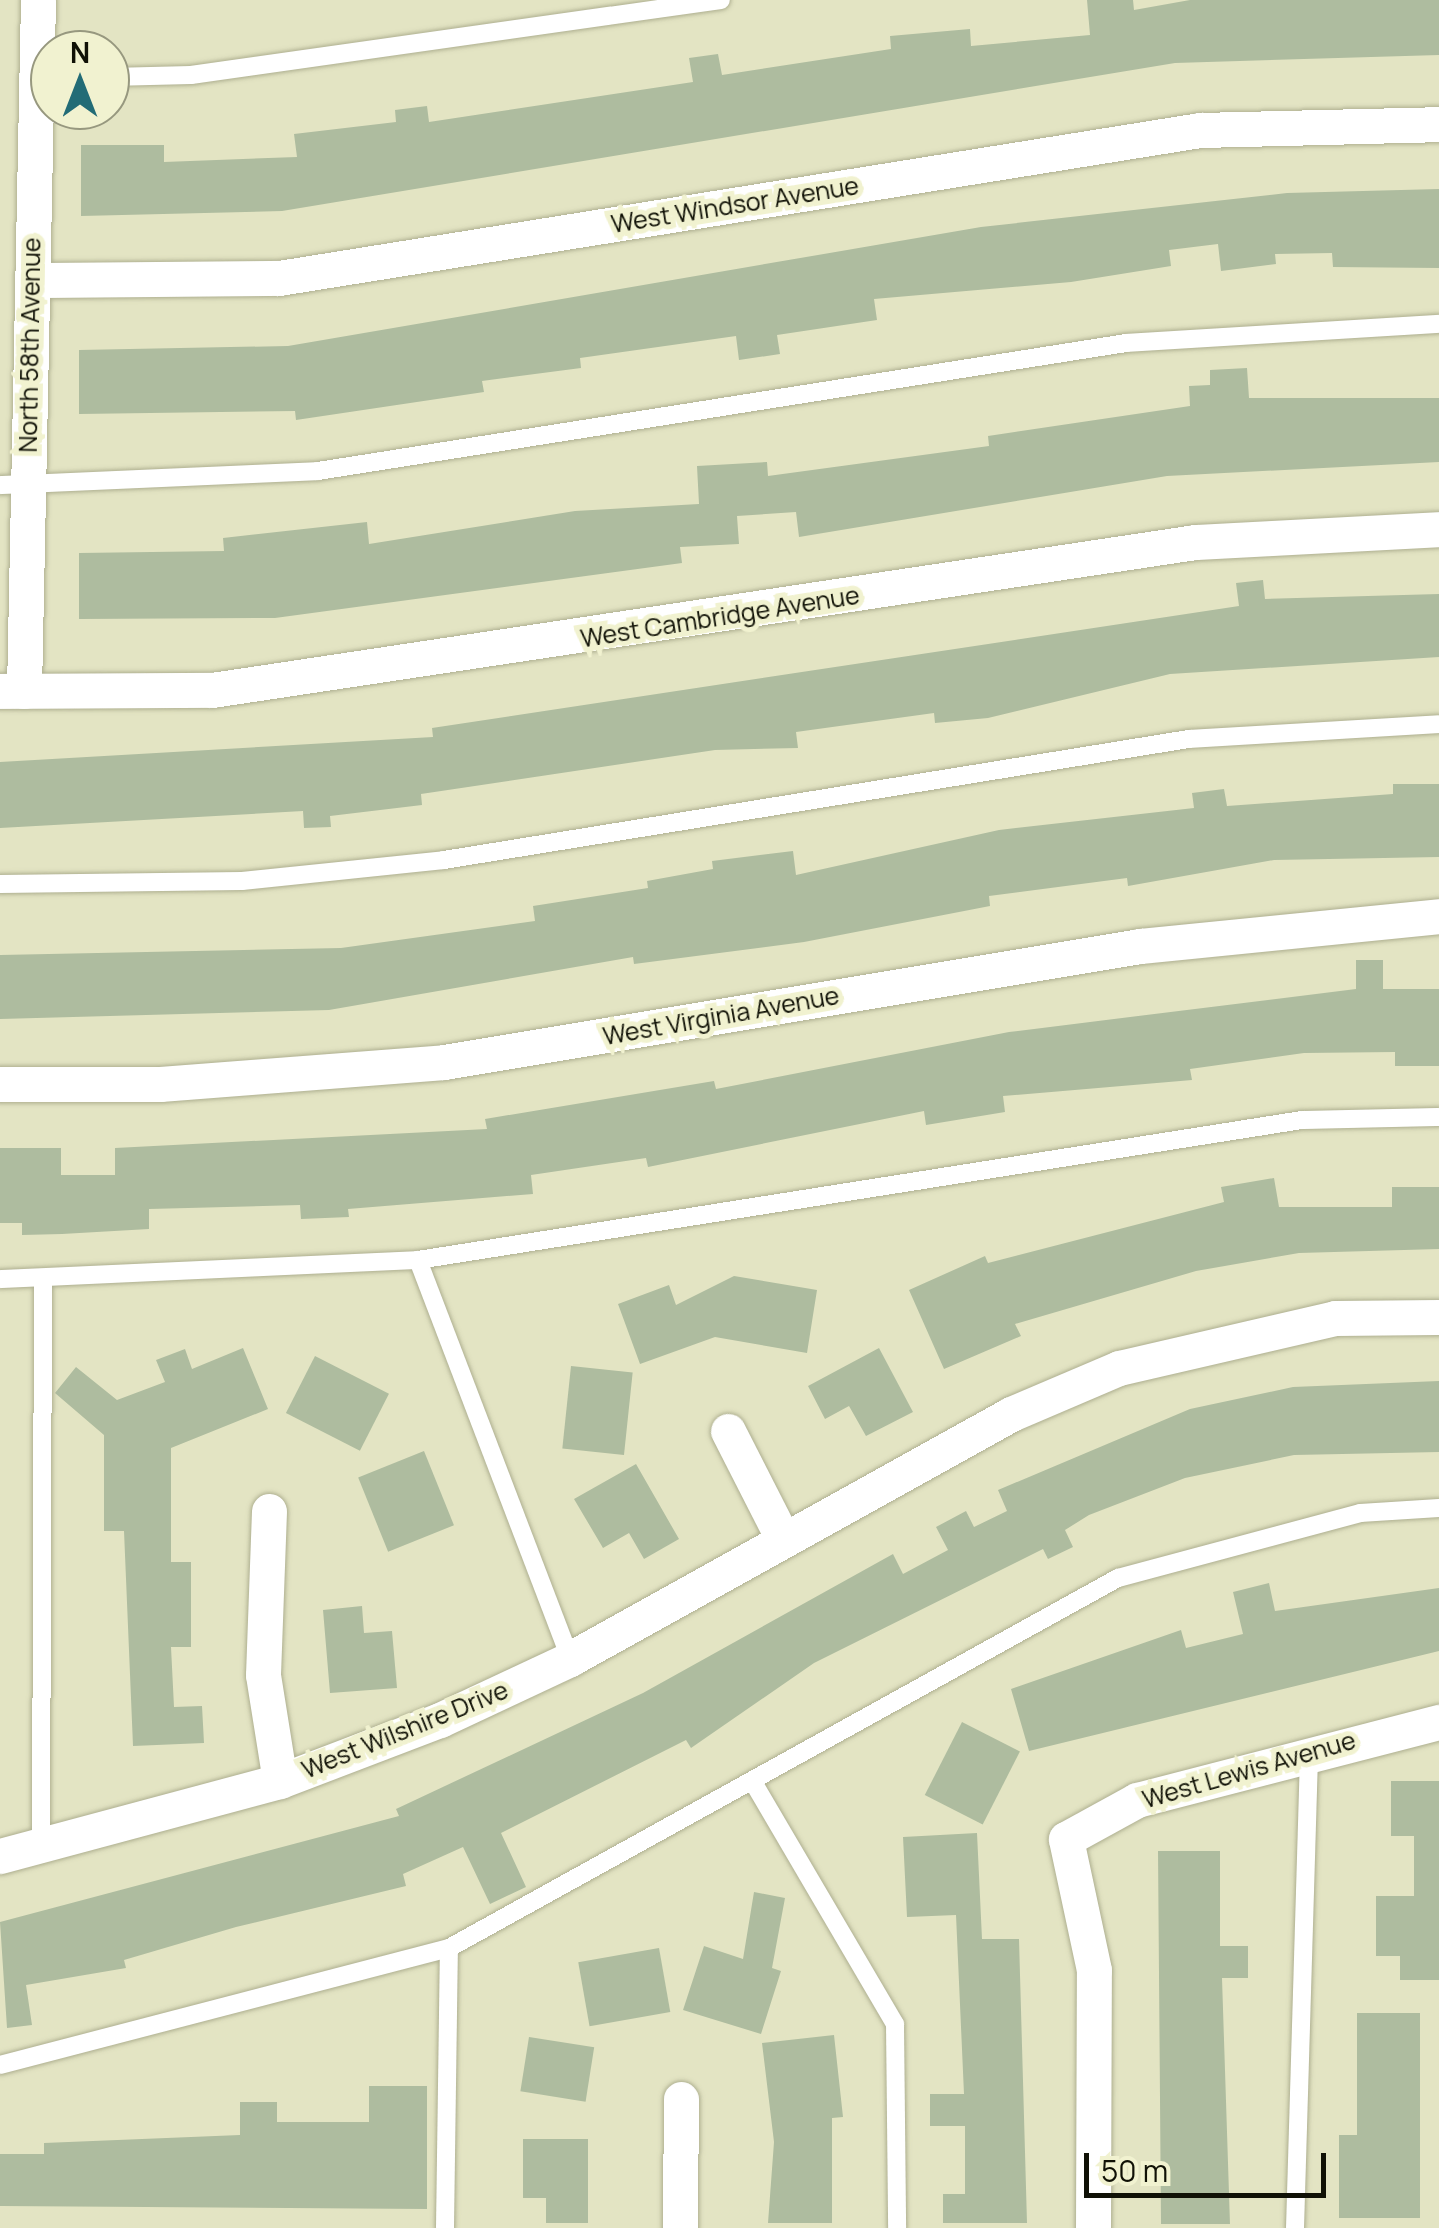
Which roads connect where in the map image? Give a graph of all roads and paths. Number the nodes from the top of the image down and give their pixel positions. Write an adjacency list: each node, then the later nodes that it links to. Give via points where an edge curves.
1 (38, 0): 3 (street, North 58th Avenue)
2 (720, 0): 4 (lane, via 191,75)
3 (40, 30)
4 (130, 76)
5 (1439, 124): 7 (street, West Windsor Avenue, via 1200,130 278,278)
6 (41, 130): 7 (street, North 58th Avenue)
7 (32, 280): 9 (street, North 58th Avenue)
8 (1439, 324): 9 (lane, via 1145,340 318,471)
9 (14, 485): 11 (street, North 58th Avenue)
10 (1439, 528): 11 (street, West Cambridge Avenue, via 1195,542 212,690)
11 (12, 691)
12 (1439, 724): 13 (lane, via 1189,739 444,860 242,881)
13 (0, 884)
14 (1439, 916): 15 (street, West Virginia Avenue, via 1140,946 444,1062 160,1084)
15 (0, 1084)
16 (1439, 1117): 17 (lane, via 1302,1120)
17 (418, 1260): 19 (lane); 25 (lane)
18 (0, 1279): 19 (lane)
19 (43, 1279): 30 (lane)
20 (1439, 1317): 24 (street, West Wilshire Drive, via 1335,1318 1119,1368 1011,1414)
21 (728, 1431): 24 (street)
22 (1439, 1508): 29 (lane, via 1360,1513 1118,1578)
23 (269, 1511): 28 (street, via 263,1674)
24 (783, 1539): 25 (street, West Wilshire Drive)
25 (570, 1659): 28 (street, West Wilshire Drive)
26 (1439, 1722): 27 (street, West Lewis Avenue)
27 (1308, 1750): 38 (street, West Lewis Avenue, via 1137,1800 1066,1839 1094,1970); 39 (lane)
28 (280, 1782): 30 (street, West Wilshire Drive)
29 (753, 1782): 32 (lane); 37 (lane, via 895,2024)
30 (40, 1850): 31 (street, West Wilshire Drive)
31 (0, 1856)
32 (448, 1948): 33 (lane); 35 (lane)
33 (0, 2065)
34 (681, 2099): 36 (street)
35 (445, 2228)
36 (680, 2228)
37 (897, 2228)
38 (1093, 2228)
39 (1295, 2228)

